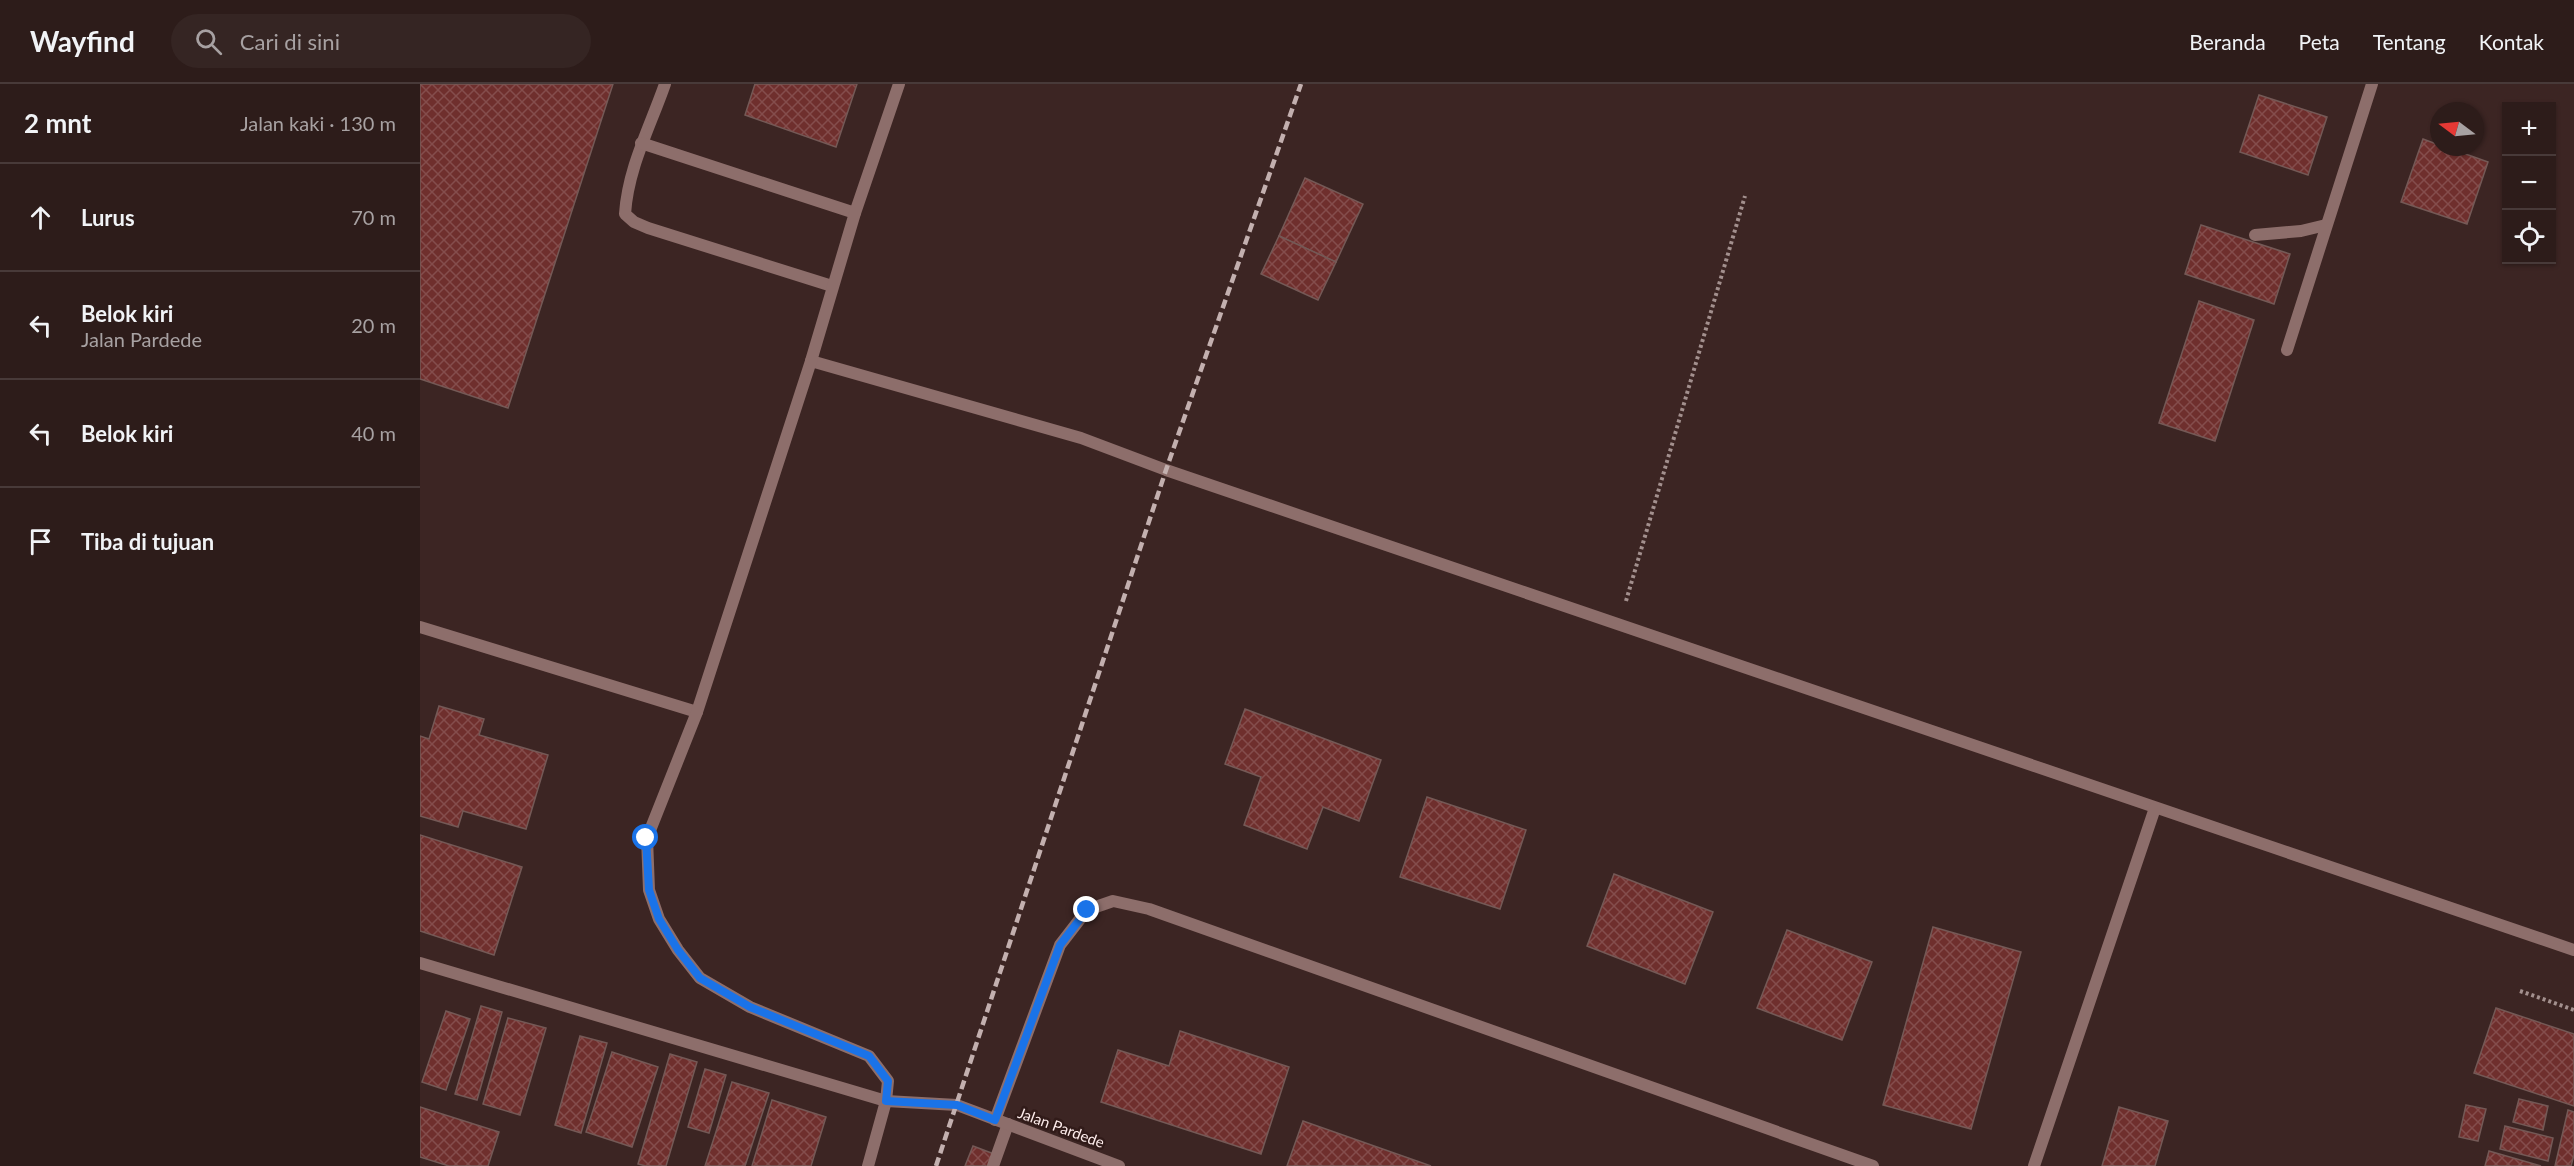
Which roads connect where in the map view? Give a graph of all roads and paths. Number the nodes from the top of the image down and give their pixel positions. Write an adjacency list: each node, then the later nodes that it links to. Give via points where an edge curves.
1 (665, 84): 4 (street)
2 (899, 84): 6 (street)
3 (2372, 84): 7 (street)
4 (641, 143): 6 (street); 9 (street, via 626,194 625,214 634,222)
5 (1745, 196): 12 (path)
6 (855, 213): 9 (street)
7 (2326, 225): 8 (street); 10 (street)
8 (2255, 235)
9 (832, 286): 11 (street)
10 (2287, 350)
11 (811, 361): 12 (street, via 1081,438); 14 (street)
12 (1619, 624): 15 (street)
13 (420, 627): 14 (street)
14 (697, 712): 20 (street, via 646,838 649,890 659,919 700,978 750,1007 869,1056 888,1081)
15 (2155, 808): 16 (street); 28 (street)
16 (2574, 950)
17 (420, 963): 20 (street, Jalan Pardede)
18 (2520, 991): 19 (path)
19 (2574, 1010)
20 (886, 1101): 21 (street, Jalan Pardede, via 957,1105); 24 (street)
21 (995, 1120): 22 (street, Jalan Pardede); 27 (street, via 1060,945 1087,910 1113,901 1149,909)
22 (1008, 1124): 23 (street, Jalan Pardede); 25 (street)
23 (1103, 1163): 26 (street, Jalan Pardede)
24 (868, 1166)
25 (993, 1166)
26 (1119, 1166)
27 (1873, 1166)
28 (2034, 1166)

